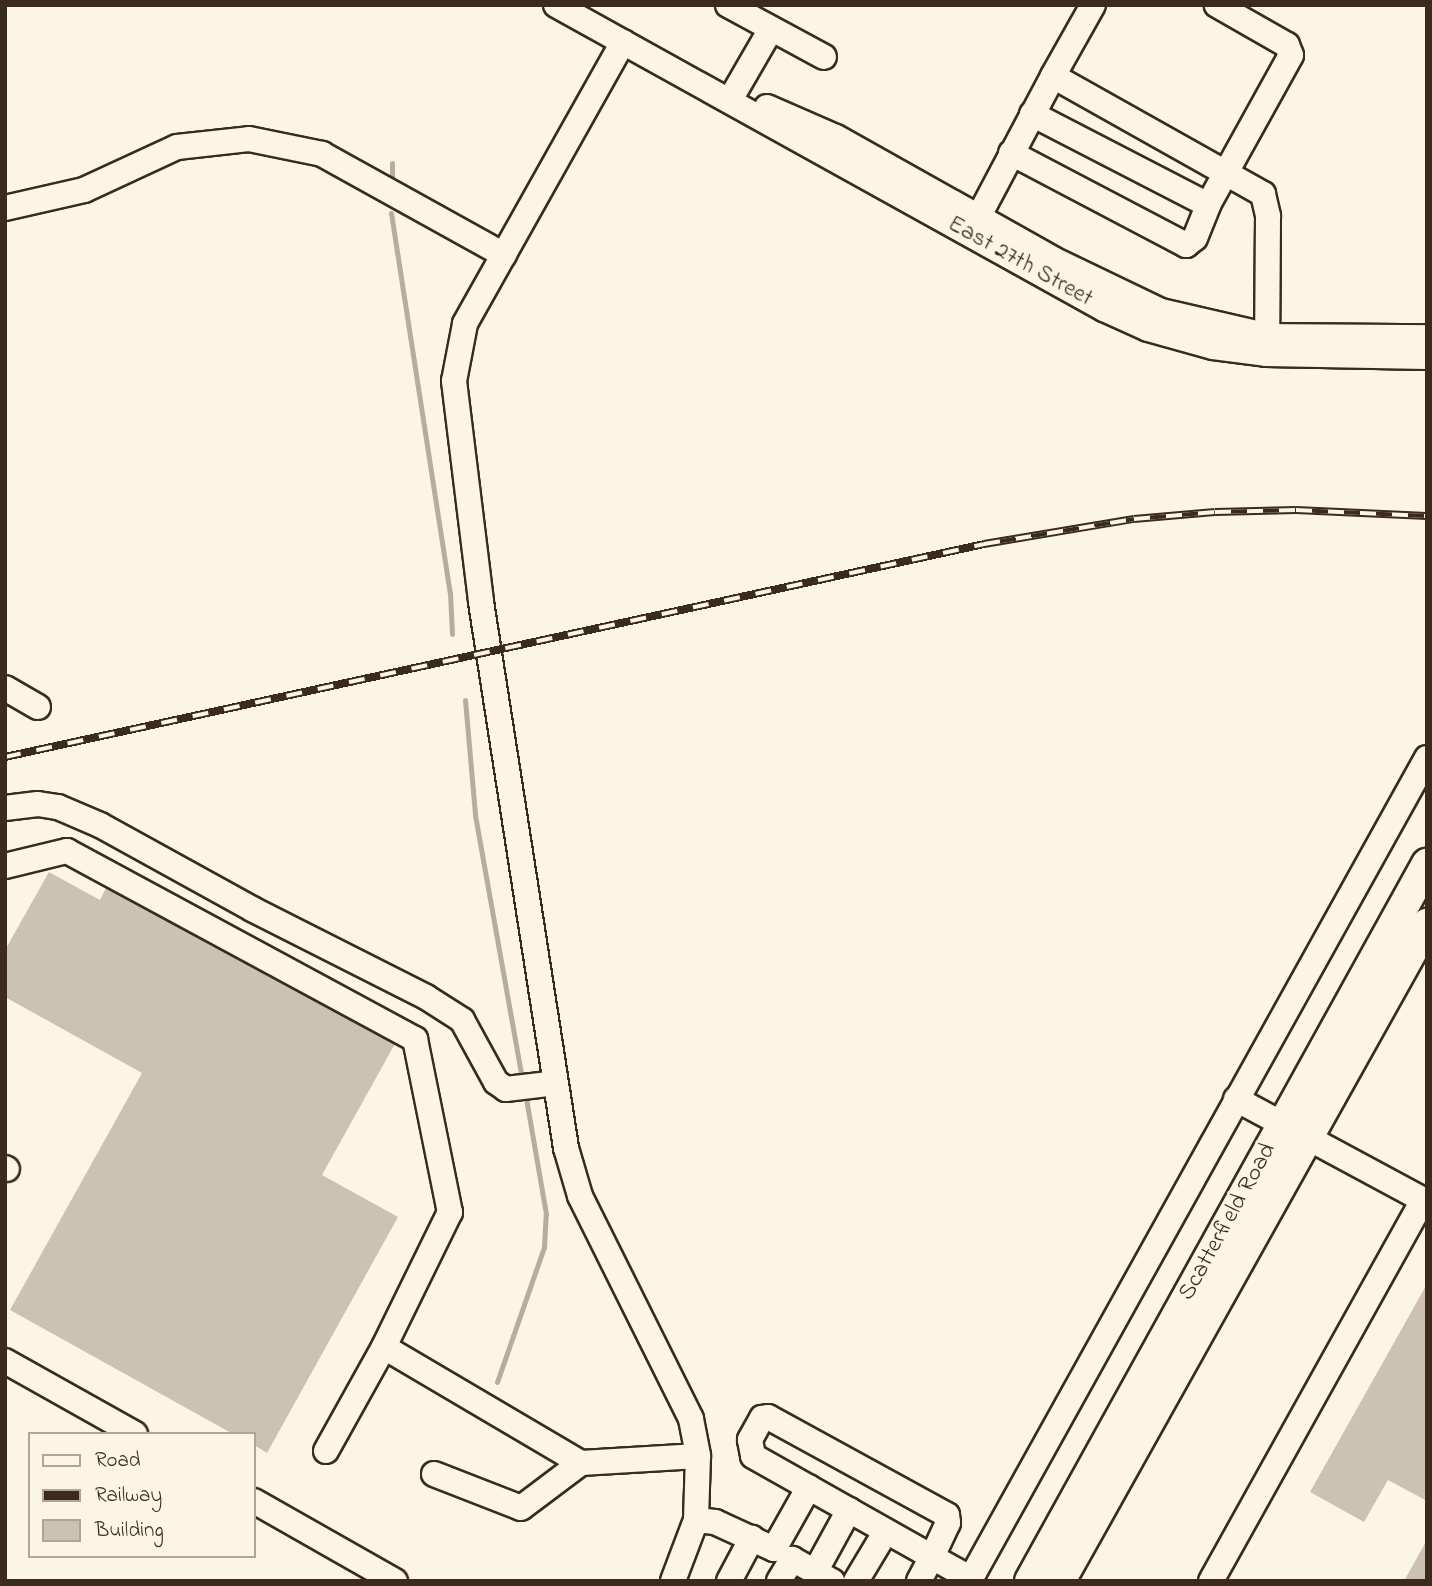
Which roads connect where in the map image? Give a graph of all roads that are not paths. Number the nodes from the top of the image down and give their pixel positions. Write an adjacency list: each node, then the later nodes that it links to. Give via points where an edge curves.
1 (556, 5): 6 (street, East 27th Street)
2 (727, 5): 5 (street)
3 (1093, 5): 9 (street)
4 (1217, 5): 13 (street, via 1287,44 1291,55)
5 (771, 29): 8 (street); 10 (street)
6 (623, 42): 7 (street, East 27th Street); 17 (street)
7 (648, 56): 10 (street, East 27th Street); 16 (street, East 27th Street)
8 (824, 57)
9 (1053, 76): 11 (street); 13 (street)
10 (734, 93): 16 (street, East 27th Street, via 836,137)
11 (1032, 114): 12 (street); 14 (street)
12 (1011, 153): 14 (street, via 1186,245 1195,238); 16 (street)
13 (1228, 175): 14 (street); 19 (street, via 1263,194 1268,216)
14 (1208, 205)
15 (5, 208): 17 (street, via 84,190 177,147 249,139 322,154)
16 (973, 225): 19 (street, East 27th Street, via 1148,329 1213,347)
17 (505, 255): 28 (street, via 465,324 454,381 481,602)
18 (1427, 337): 19 (street, East 27th Street)
19 (1267, 345): 20 (street, East 27th Street)
20 (1427, 357)
21 (5, 688): 22 (street)
22 (38, 707)
23 (1427, 758): 29 (street)
24 (5, 808): 28 (street, via 58,807 100,825 462,1020 496,1082 523,1088)
25 (1427, 864): 30 (main road, Scatterfield Road)
26 (5, 866): 33 (street, via 67,851 415,1039 450,1212)
27 (1427, 924): 31 (main road, Scatterfield Road)
28 (556, 1083): 37 (street, via 580,1196 674,1380 691,1419)
29 (1236, 1099): 30 (street); 48 (street, via 975,1571)
30 (1283, 1124): 31 (street); 55 (main road, Scatterfield Road)
31 (1310, 1139): 32 (street); 56 (main road, Scatterfield Road)
32 (1425, 1201): 57 (street)
33 (384, 1347): 36 (street); 38 (street)
34 (5, 1361): 35 (street)
35 (131, 1432)
36 (326, 1451)
37 (698, 1455): 38 (street); 43 (street)
38 (581, 1462): 39 (street, via 521,1508)
39 (433, 1474)
40 (809, 1487): 42 (street); 45 (street); 46 (street, via 753,1456 750,1440 762,1418 768,1417 947,1515 948,1524)
41 (256, 1502): 49 (street)
42 (849, 1510): 44 (street); 47 (street)
43 (696, 1520): 45 (street, via 715,1522); 50 (street)
44 (886, 1531): 46 (street); 53 (street)
45 (773, 1549): 47 (street); 51 (street); 52 (street)
46 (932, 1557): 48 (street); 54 (street)
47 (824, 1576)
48 (967, 1578)
49 (395, 1581)
50 (673, 1581)
51 (729, 1581)
52 (779, 1581)
53 (856, 1581)
54 (919, 1581)
55 (1030, 1581)
56 (1060, 1581)
57 (1212, 1581)

